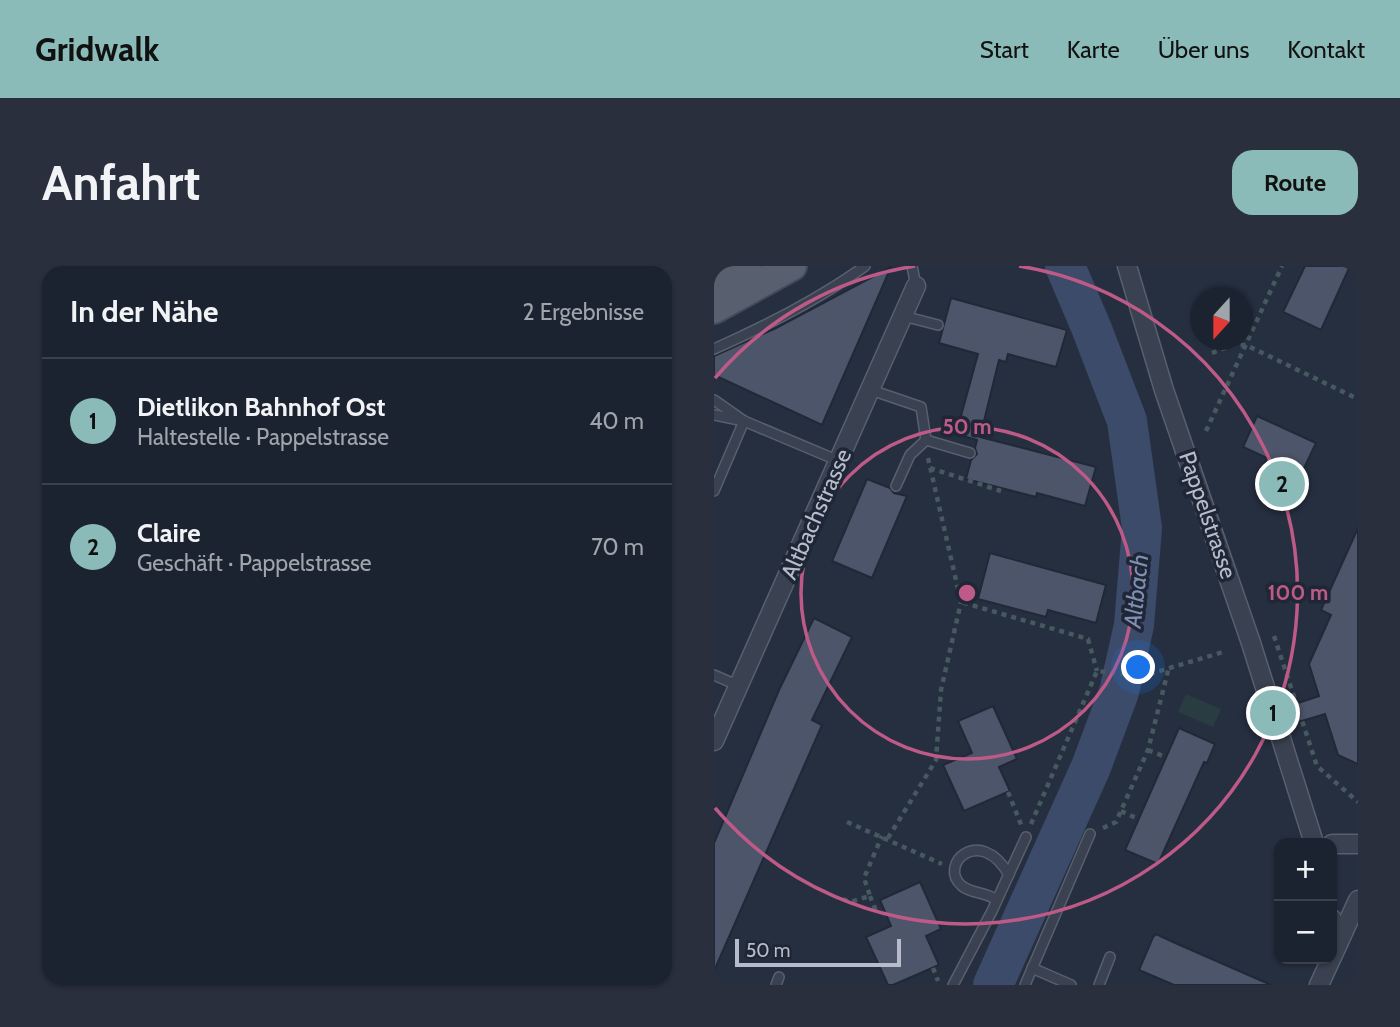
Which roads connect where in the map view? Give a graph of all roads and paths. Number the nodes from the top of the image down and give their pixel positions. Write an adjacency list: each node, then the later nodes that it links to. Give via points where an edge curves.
1 (747, 266): 7 (main road)
2 (792, 266): 9 (main road)
3 (865, 266): 14 (lane)
4 (912, 266): 8 (lane)
5 (1128, 266): 51 (street, Pappelstrasse, via 1164,390)
6 (1282, 266): 12 (path)
7 (714, 284)
8 (916, 286): 10 (street, Altbachstrasse)
9 (714, 309)
10 (903, 316): 11 (lane); 18 (street, Altbachstrasse)
11 (938, 325)
12 (1253, 330)
13 (1253, 348): 19 (path)
14 (714, 349)
15 (1220, 350): 17 (path)
16 (1244, 350): 23 (path)
17 (1212, 353)
18 (872, 390): 24 (lane, via 921,407); 26 (street, Altbachstrasse)
19 (1358, 398)
20 (714, 400): 22 (lane)
21 (714, 415): 22 (lane)
22 (744, 421): 26 (lane); 29 (lane)
23 (1206, 431)
24 (926, 440): 25 (lane); 27 (path); 28 (lane, via 910,455)
25 (970, 453)
26 (839, 461): 37 (street, Altbachstrasse)
27 (930, 468): 30 (path); 31 (path)
28 (895, 486)
29 (714, 491)
30 (1002, 491)
31 (961, 601): 35 (path, via 1088,639); 49 (path, via 941,690 936,760)
32 (1274, 636): 42 (path, via 1317,766)
33 (1223, 652): 34 (path)
34 (1169, 667): 35 (path, via 1143,676); 39 (path)
35 (1097, 671): 50 (path)
36 (714, 675): 37 (lane)
37 (738, 686): 38 (street, Altbachstrasse)
38 (714, 741)
39 (1148, 750): 40 (path); 43 (path)
40 (1163, 756)
41 (1008, 792): 50 (path)
42 (1358, 802)
43 (1121, 811): 44 (path); 46 (path)
44 (1136, 818)
45 (847, 822): 49 (path)
46 (1116, 822): 47 (path); 48 (path)
47 (1122, 829)
48 (1090, 834): 65 (lane)
49 (885, 837): 54 (path, via 947,866); 56 (path, via 864,878)
50 (1026, 837): 55 (lane)
51 (1312, 838)
52 (1337, 844): 53 (street)
53 (1358, 845)
54 (956, 864): 55 (lane, via 972,849 986,851 1002,862); 58 (lane, via 954,874 961,885)
55 (1009, 875): 58 (lane)
56 (870, 896): 57 (path, via 850,902); 60 (path)
57 (843, 899)
58 (997, 900): 67 (lane)
59 (1358, 900): 61 (street)
60 (876, 911)
61 (1337, 945)
62 (1110, 957): 70 (lane)
63 (1328, 964): 71 (street)
64 (933, 968): 66 (path)
65 (1032, 968): 68 (lane); 69 (lane)
66 (940, 985)
67 (953, 985)
68 (1025, 985)
69 (1070, 985)
70 (1099, 985)
71 (1319, 985)

